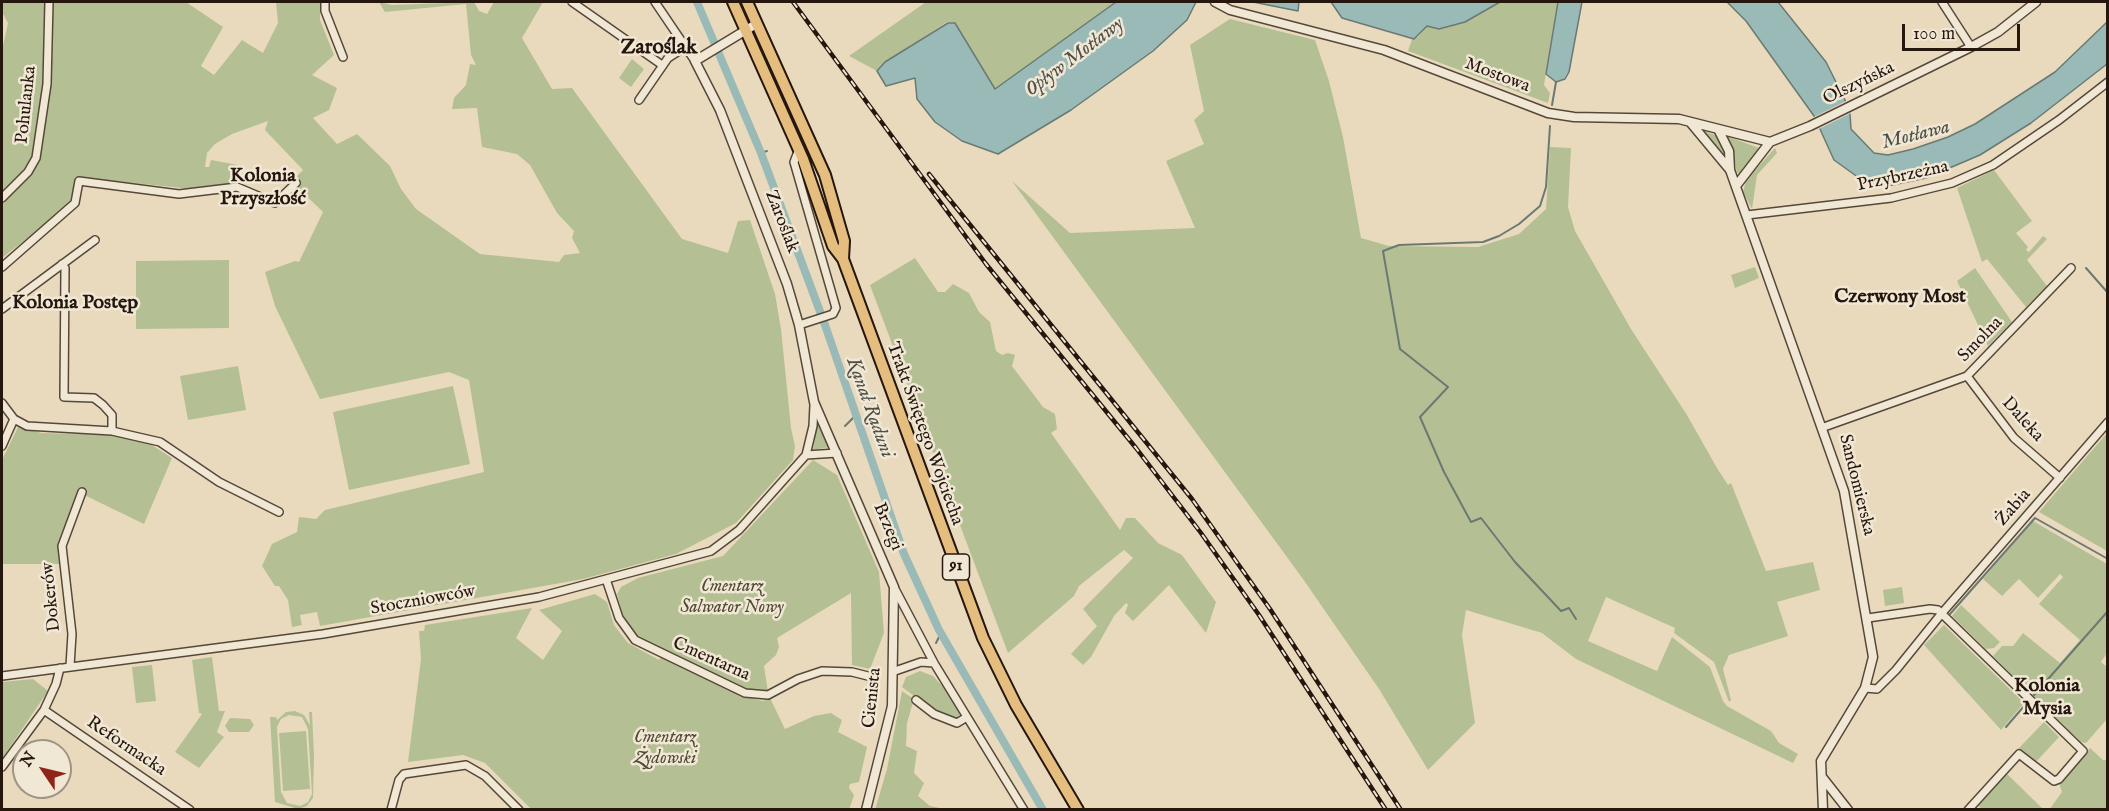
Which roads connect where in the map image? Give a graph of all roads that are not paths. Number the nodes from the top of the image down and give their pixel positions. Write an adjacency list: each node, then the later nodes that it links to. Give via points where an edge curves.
1 (49, 2): 26 (street, Pohulanka, via 47,84 36,158)
2 (325, 2): 14 (street)
3 (572, 2): 16 (street)
4 (656, 2): 12 (street, Zaroślak)
5 (733, 2): 11 (main road, Trakt Świętego Wojciecha / 91)
6 (747, 2): 10 (main road, Trakt Świętego Wojciecha)
7 (1942, 2): 13 (street)
8 (2036, 2): 13 (street, Olszyńska, via 1998,32)
9 (1216, 4): 19 (street, Mostowa, via 1384,50 1554,115)
10 (756, 24): 11 (street); 29 (main road, Trakt Świętego Wojciecha, via 825,175 844,241)
11 (744, 31): 15 (street); 22 (main road, Trakt Świętego Wojciecha / 91)
12 (685, 46): 15 (street, Zaroślak); 16 (street)
13 (1971, 47): 21 (street, Olszyńska)
14 (343, 57)
15 (695, 61): 34 (street, Zaroślak, via 720,110)
16 (663, 65): 18 (street)
17 (2108, 82): 27 (street, Przybrzeżna, via 1993,165 1952,183 1891,198)
18 (639, 100)
19 (1690, 122): 20 (street, Mostowa); 23 (street, Sandomierska)
20 (1719, 131): 21 (street, Mostowa); 23 (street, Sandomierska, via 1730,151)
21 (1770, 142): 25 (street)
22 (799, 150): 29 (main road, Trakt Świętego Wojciecha / 91, via 833,246); 34 (street, Trakt Świętego Wojciecha, via 794,162 836,308 830,315)
23 (1730, 170): 25 (street, Sandomierska)
24 (296, 183): 31 (street, via 275,203 237,188 179,194 79,181 75,203)
25 (1736, 186): 27 (street, Sandomierska)
26 (2, 198)
27 (1747, 215): 40 (street, Sandomierska)
28 (95, 240): 30 (street)
29 (843, 259): 69 (main road, Trakt Świętego Wojciecha / 91, via 983,638 1016,705)
30 (62, 264): 33 (street); 41 (street, via 66,268 64,397 94,398 112,415)
31 (2, 267)
32 (2072, 268): 35 (street, Smolna)
33 (2, 309)
34 (799, 325): 36 (street, Zaroślak)
35 (1967, 376): 40 (street, Smolna); 45 (street, Daleka, via 2014,438)
36 (814, 402): 43 (street, Brzegi); 44 (street, Stoczniowców)
37 (2, 403): 38 (street)
38 (14, 420): 41 (street, via 27,426); 42 (street)
39 (2108, 422): 45 (street, Żabia)
40 (1824, 427): 51 (street, Sandomierska, via 1844,491)
41 (112, 431): 47 (street, via 169,446 219,482)
42 (2, 446)
43 (837, 453): 44 (street); 49 (street, Brzegi)
44 (806, 455): 48 (street, Stoczniowców, via 720,547)
45 (2060, 478): 50 (street, Żabia)
46 (82, 492): 53 (street, Dokerów, via 62,546 72,634)
47 (279, 512)
48 (606, 579): 53 (street, Stoczniowców, via 538,597 323,634); 57 (street, Cmentarna, via 619,618 635,640 746,693 768,695 822,671)
49 (894, 587): 52 (street, Brzegi); 55 (street, Cienista)
50 (1942, 613): 51 (street, via 1930,609); 58 (street, Żabia, via 1882,686); 72 (street, via 2083,751 2054,781 2019,754)
51 (1868, 618): 58 (street, Sandomierska, via 1873,657)
52 (934, 663): 55 (street, via 921,662); 61 (street, Brzegi)
53 (70, 666): 54 (street, Stoczniowców)
54 (60, 668): 56 (street, Stoczniowców); 60 (street)
55 (895, 671): 67 (street, Cienista, via 890,722)
56 (2, 676)
57 (876, 678)
58 (1865, 688): 63 (street, Sandomierska, via 1823,756)
59 (916, 700): 61 (street, via 934,714 957,723)
60 (44, 710): 62 (street); 64 (street, Reformacka)
61 (967, 717): 68 (street, Brzegi)
62 (2, 767)
63 (1820, 773): 70 (street, Sandomierska); 71 (street)
64 (190, 810)
65 (391, 810): 66 (street, via 404,774 465,765 485,776)
66 (519, 810)
67 (866, 810)
68 (1024, 810)
69 (1078, 810)
70 (1823, 810)
71 (1848, 810)
72 (1968, 810)

